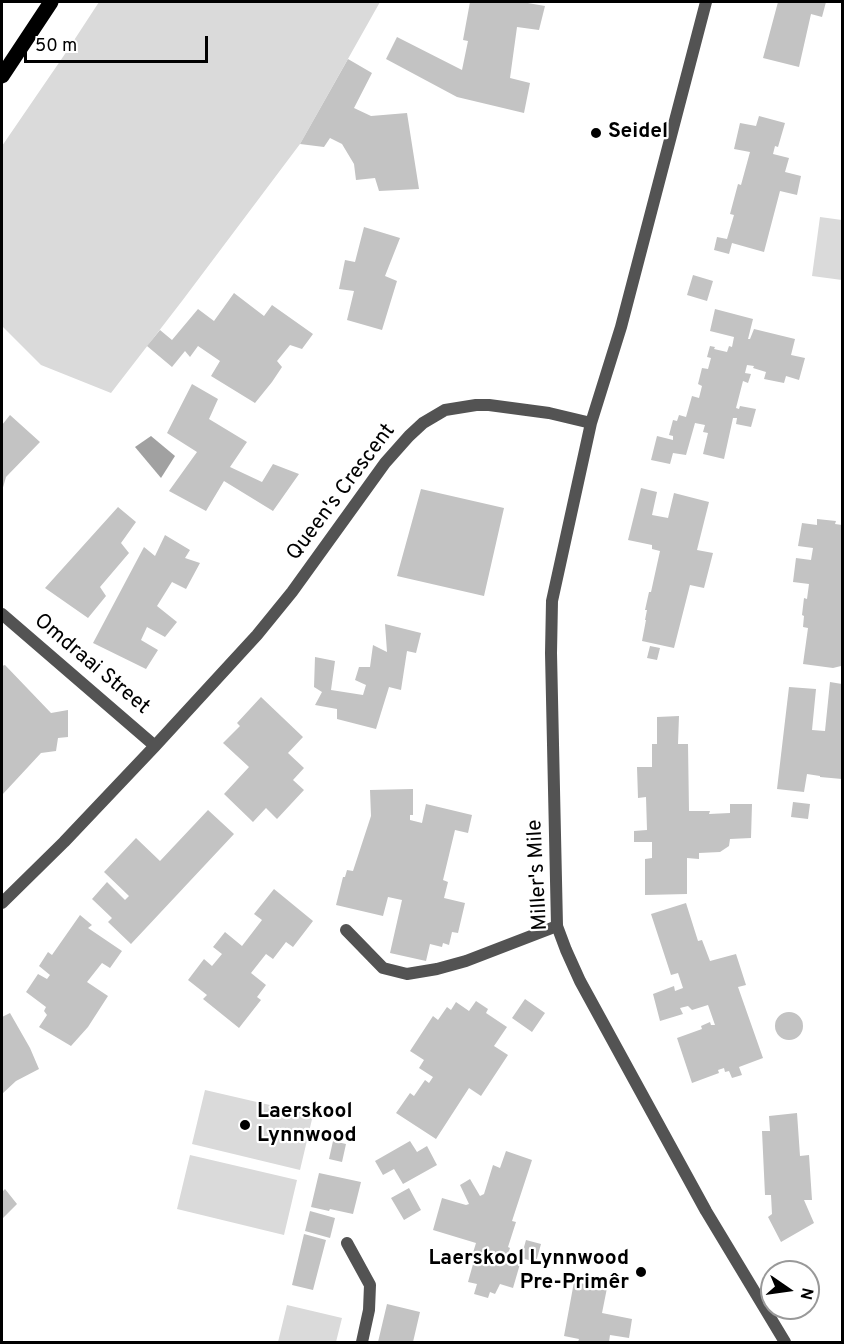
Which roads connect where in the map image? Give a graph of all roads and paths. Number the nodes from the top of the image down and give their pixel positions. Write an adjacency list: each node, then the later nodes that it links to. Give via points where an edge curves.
1 (51, 2): 3 (main road)
2 (706, 2): 4 (street, via 621,327)
3 (2, 76)
4 (591, 423): 6 (street, Queen's Crescent, via 518,408 476,405 446,410 423,423 385,463 257,635); 8 (street, Miller's Mile, via 552,601)
5 (2, 614): 6 (street, Omdraai Street)
6 (155, 746): 7 (street, Queen's Crescent)
7 (2, 903)
8 (557, 926): 9 (street, via 466,961 407,974 383,968); 12 (street, Miller's Mile, via 580,981 632,1076 706,1211)
9 (346, 930)
10 (347, 1243): 11 (street, via 370,1285)
11 (362, 1342)
12 (785, 1342)

